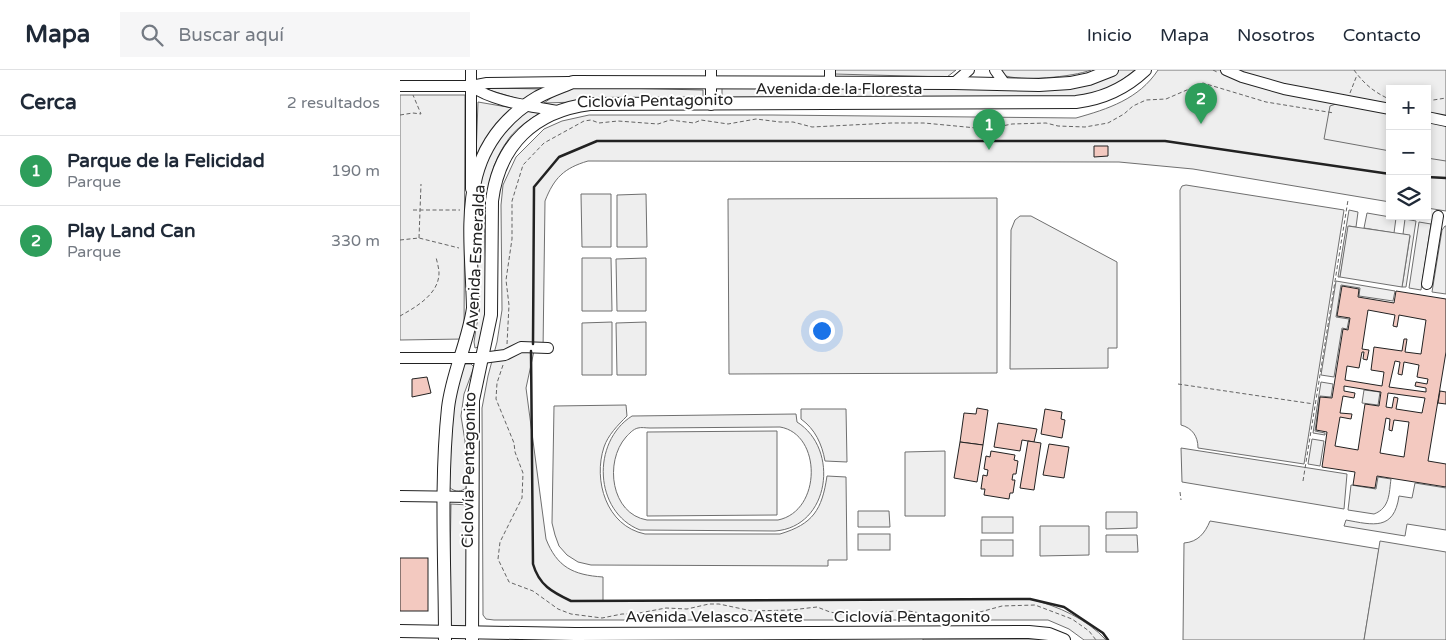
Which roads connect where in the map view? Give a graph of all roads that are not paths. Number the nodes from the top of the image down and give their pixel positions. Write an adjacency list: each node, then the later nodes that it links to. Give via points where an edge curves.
1 (471, 70): 14 (street, Avenida Esmeralda)
2 (830, 70): 11 (street)
3 (968, 70): 10 (street)
4 (995, 70): 12 (street)
5 (1112, 70): 12 (main road, Avenida de la Floresta, via 1070,83)
6 (1145, 70): 16 (main road, Avenida de la Floresta, via 1122,88 1076,102)
7 (1226, 70): 17 (street, via 1284,89)
8 (711, 77): 9 (main road, Avenida de la Floresta); 11 (main road, Avenida de la Floresta); 16 (street)
9 (573, 82): 14 (street, Avenida de la Floresta); 15 (main road, Avenida de la Floresta)
10 (954, 83): 11 (main road, Avenida de la Floresta); 12 (main road, Avenida de la Floresta)
11 (830, 84)
12 (1005, 84)
13 (405, 86): 14 (street, Avenida de la Floresta)
14 (471, 86): 15 (street, Avenida de la Floresta, via 485,94); 21 (street, Avenida Esmeralda)
15 (526, 105): 18 (street, Avenida de la Floresta); 21 (main road, Avenida Esmeralda, via 503,124 489,142 479,163)
16 (711, 105): 18 (main road, Avenida de la Floresta, via 590,104)
17 (1386, 108)
18 (557, 111): 27 (main road, Avenida Esmeralda, via 525,131 507,152 498,172 492,201 491,315)
19 (1431, 118): 20 (street)
20 (1446, 121)
21 (471, 207): 26 (main road, Avenida Esmeralda, via 473,308)
22 (1438, 216): 23 (street)
23 (1427, 284)
24 (548, 348): 27 (street, via 521,347 505,355)
25 (400, 358): 26 (street)
26 (459, 358): 27 (street); 29 (main road, Avenida Esmeralda, via 448,407)
27 (482, 358): 30 (main road, Avenida Esmeralda, via 473,400)
28 (400, 496): 29 (street)
29 (444, 497): 30 (street); 33 (main road, Avenida Esmeralda)
30 (472, 497): 34 (main road, Avenida Esmeralda)
31 (400, 631): 33 (main road, Avenida Velasco Astete)
32 (575, 634): 34 (main road, Avenida Velasco Astete); 35 (main road, Avenida Velasco Astete); 37 (main road)
33 (445, 636): 34 (main road, Avenida Velasco Astete)
34 (472, 636)
35 (669, 636): 36 (main road, Avenida Velasco Astete)
36 (912, 636): 38 (main road, Avenida Velasco Astete, via 1029,632 1049,634)
37 (495, 640)
38 (1064, 640)

